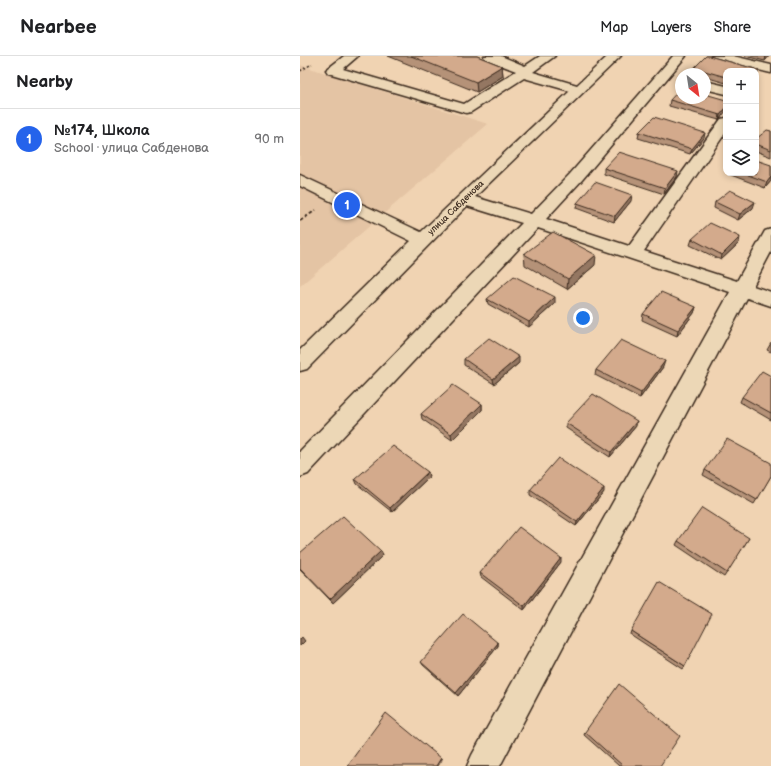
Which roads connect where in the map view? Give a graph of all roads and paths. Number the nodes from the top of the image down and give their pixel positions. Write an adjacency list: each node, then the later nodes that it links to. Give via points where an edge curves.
1 (352, 56): 8 (street, via 333,70 466,109)
2 (490, 56): 8 (street)
3 (549, 56): 8 (street)
4 (615, 56): 11 (street, улица Сабденова)
5 (680, 56): 15 (street, via 670,76)
6 (717, 56): 7 (street)
7 (771, 69)
8 (524, 72): 11 (street)
9 (711, 86): 10 (street)
10 (723, 89)
11 (580, 90): 14 (street, улица Сабденова)
12 (723, 126): 18 (street)
13 (300, 180): 17 (street)
14 (464, 199): 15 (street); 17 (street, улица Сабденова)
15 (535, 221): 18 (street); 22 (street)
16 (771, 235): 19 (street)
17 (423, 240): 21 (street, улица Сабденова)
18 (633, 253): 19 (street)
19 (741, 288): 20 (street); 23 (street)
20 (771, 299)
21 (300, 363)
22 (300, 467)
23 (483, 766)

